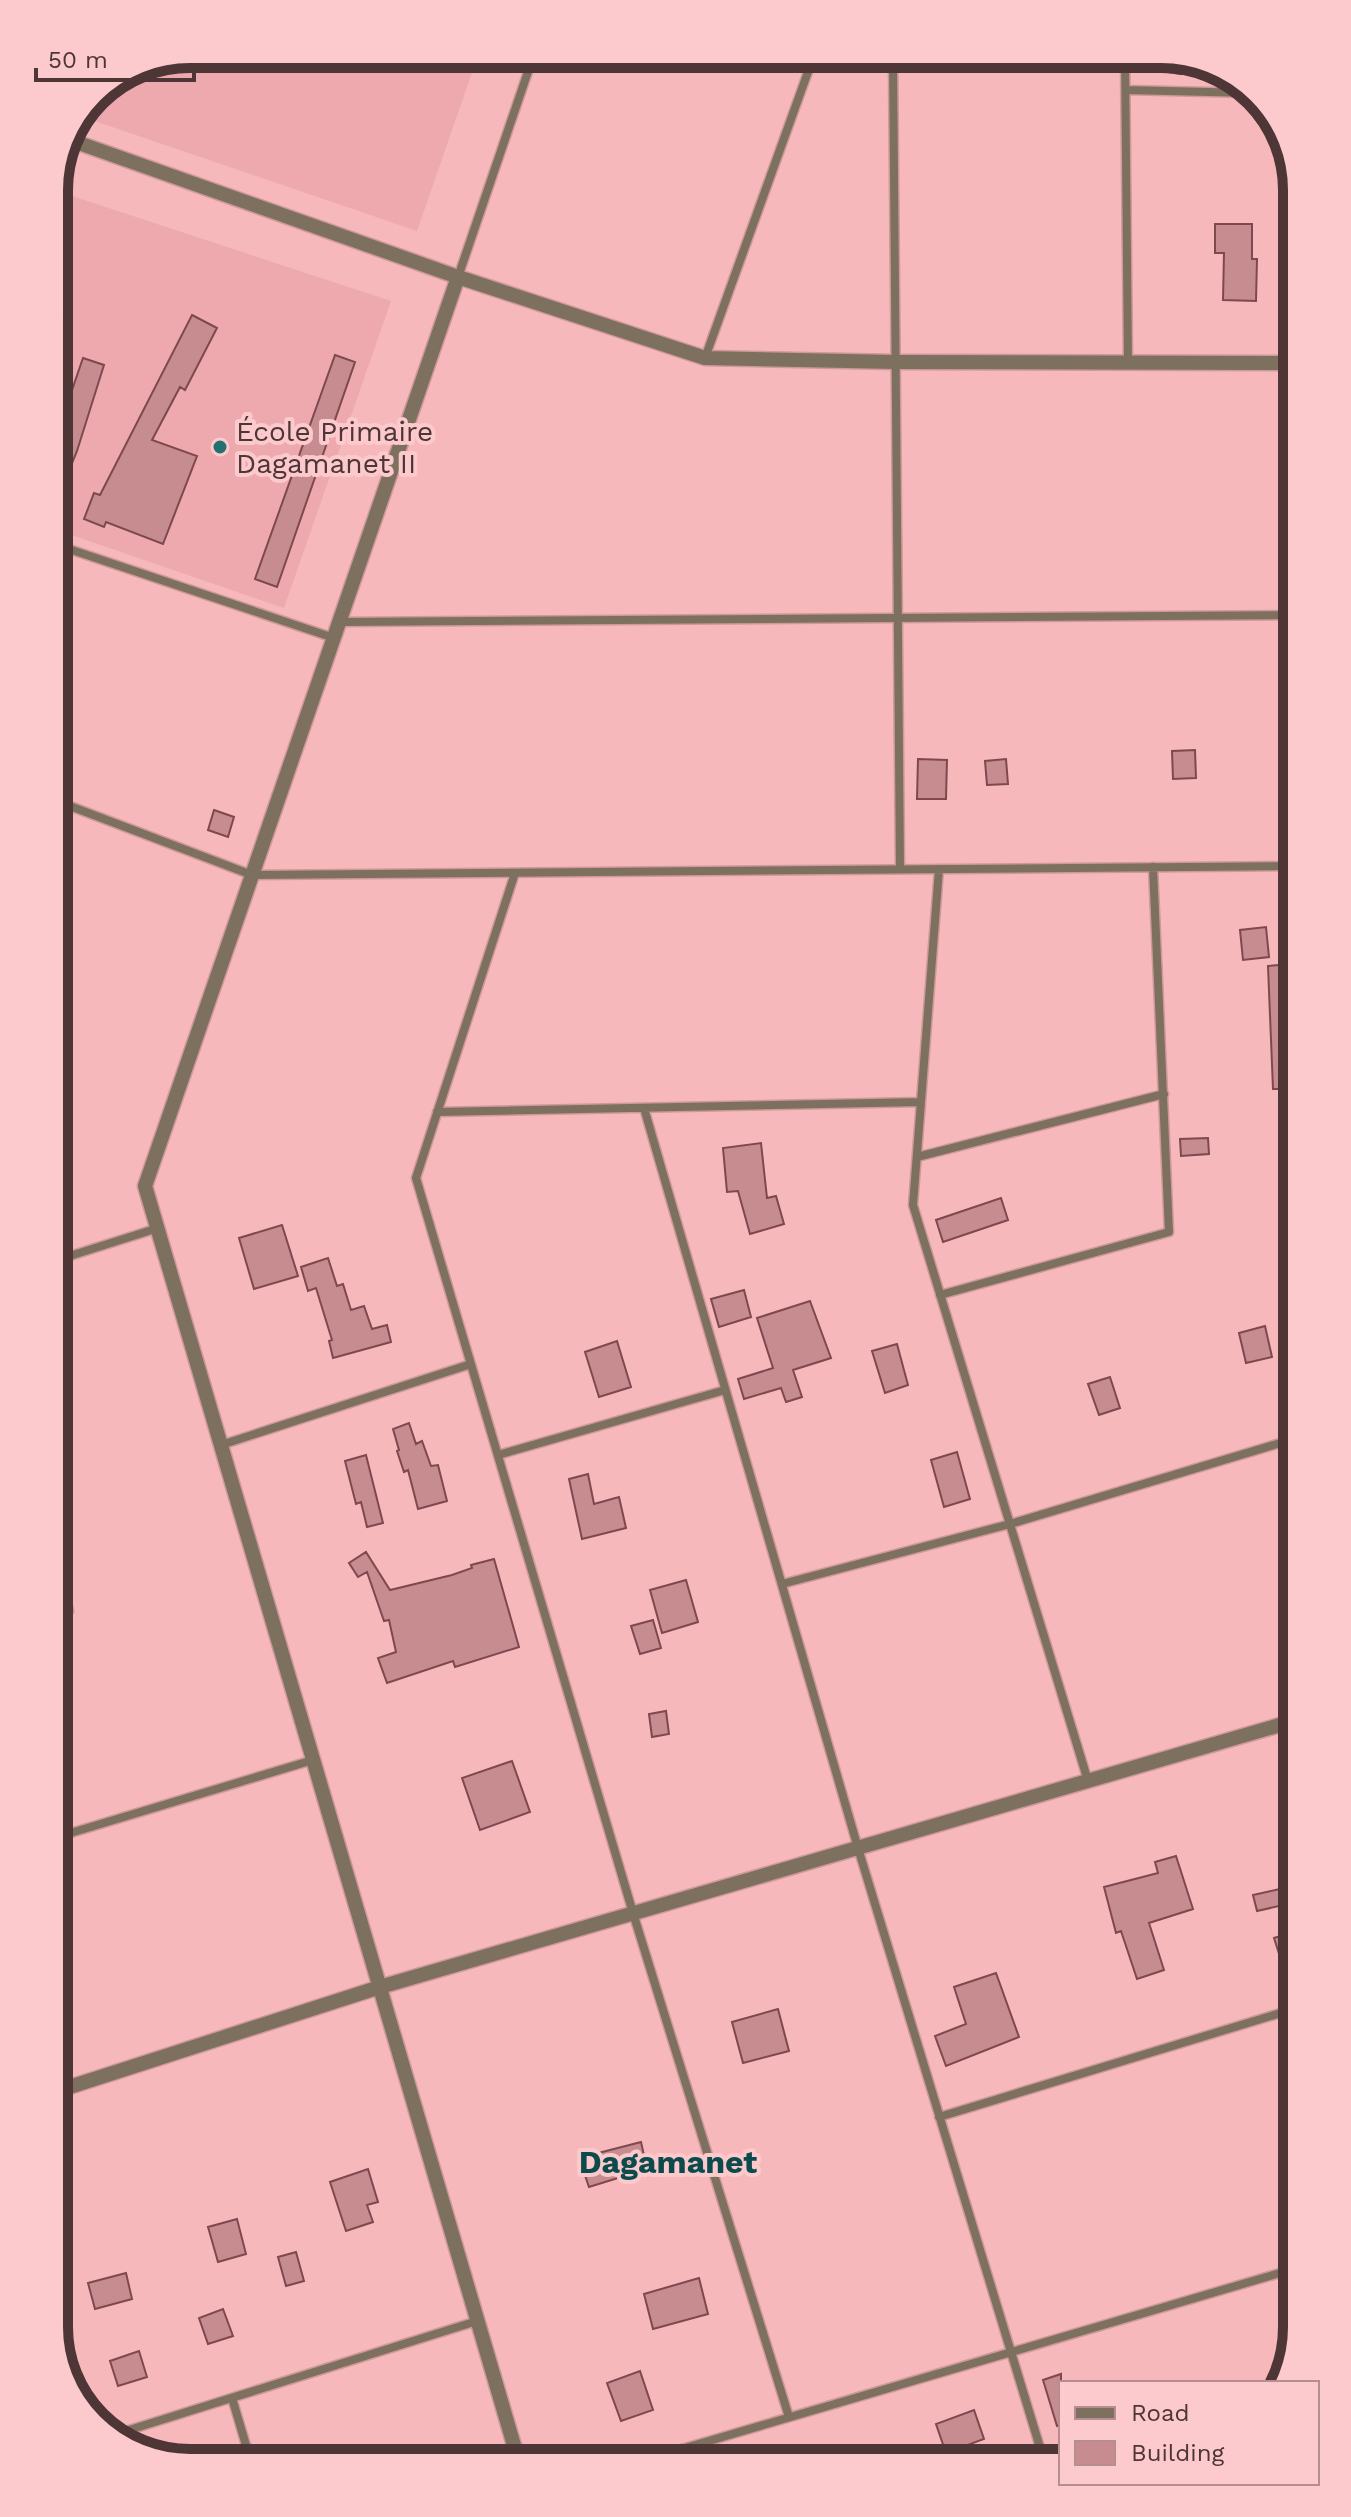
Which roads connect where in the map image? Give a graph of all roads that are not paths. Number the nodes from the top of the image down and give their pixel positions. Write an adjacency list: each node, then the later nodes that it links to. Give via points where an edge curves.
1 (529, 68): 8 (street)
2 (809, 68): 9 (street)
3 (893, 68): 10 (street)
4 (1125, 68): 5 (street)
5 (1126, 90): 6 (street); 11 (street)
6 (1235, 93)
7 (77, 143): 8 (street)
8 (458, 277): 9 (street); 16 (street)
9 (705, 358): 10 (street)
10 (895, 362): 11 (street); 15 (street)
11 (1128, 363): 12 (street)
12 (1283, 363)
13 (68, 549): 17 (street)
14 (1283, 615): 15 (street)
15 (897, 618): 16 (street); 21 (street)
16 (339, 622): 17 (street)
17 (334, 638): 24 (street)
18 (68, 805): 24 (street)
19 (1283, 866): 20 (street)
20 (1153, 867): 22 (street); 25 (street)
21 (900, 869): 22 (street); 23 (street)
22 (939, 869): 26 (street)
23 (515, 873): 24 (street); 28 (street)
24 (252, 875): 30 (street, via 145,1186)
25 (1164, 1094): 29 (street); 32 (street, via 1169,1232)
26 (921, 1102): 27 (street); 29 (street)
27 (644, 1108): 28 (street); 34 (street)
28 (437, 1112): 33 (street, via 416,1178)
29 (917, 1157): 32 (street, via 913,1205)
30 (158, 1228): 31 (street); 36 (street)
31 (68, 1257)
32 (940, 1295): 38 (street)
33 (471, 1364): 36 (street); 37 (street)
34 (725, 1390): 37 (street); 39 (street)
35 (1283, 1442): 38 (street)
36 (221, 1445): 41 (street)
37 (498, 1455): 45 (street)
38 (1010, 1524): 39 (street); 42 (street)
39 (782, 1584): 44 (street)
40 (1283, 1724): 42 (street)
41 (313, 1760): 43 (street); 46 (street)
42 (1088, 1781): 44 (street)
43 (68, 1834)
44 (858, 1848): 45 (street); 49 (street)
45 (633, 1913): 46 (street); 54 (street)
46 (380, 1987): 48 (street); 51 (street)
47 (1283, 2012): 49 (street)
48 (68, 2087)
49 (939, 2117): 52 (street)
50 (1283, 2272): 52 (street)
51 (477, 2321): 53 (street); 57 (street)
52 (1011, 2352): 54 (street); 59 (street)
53 (232, 2398): 55 (street); 56 (street)
54 (789, 2417): 58 (street)
55 (126, 2431)
56 (247, 2449)
57 (515, 2449)
58 (681, 2449)
59 (1040, 2449)

